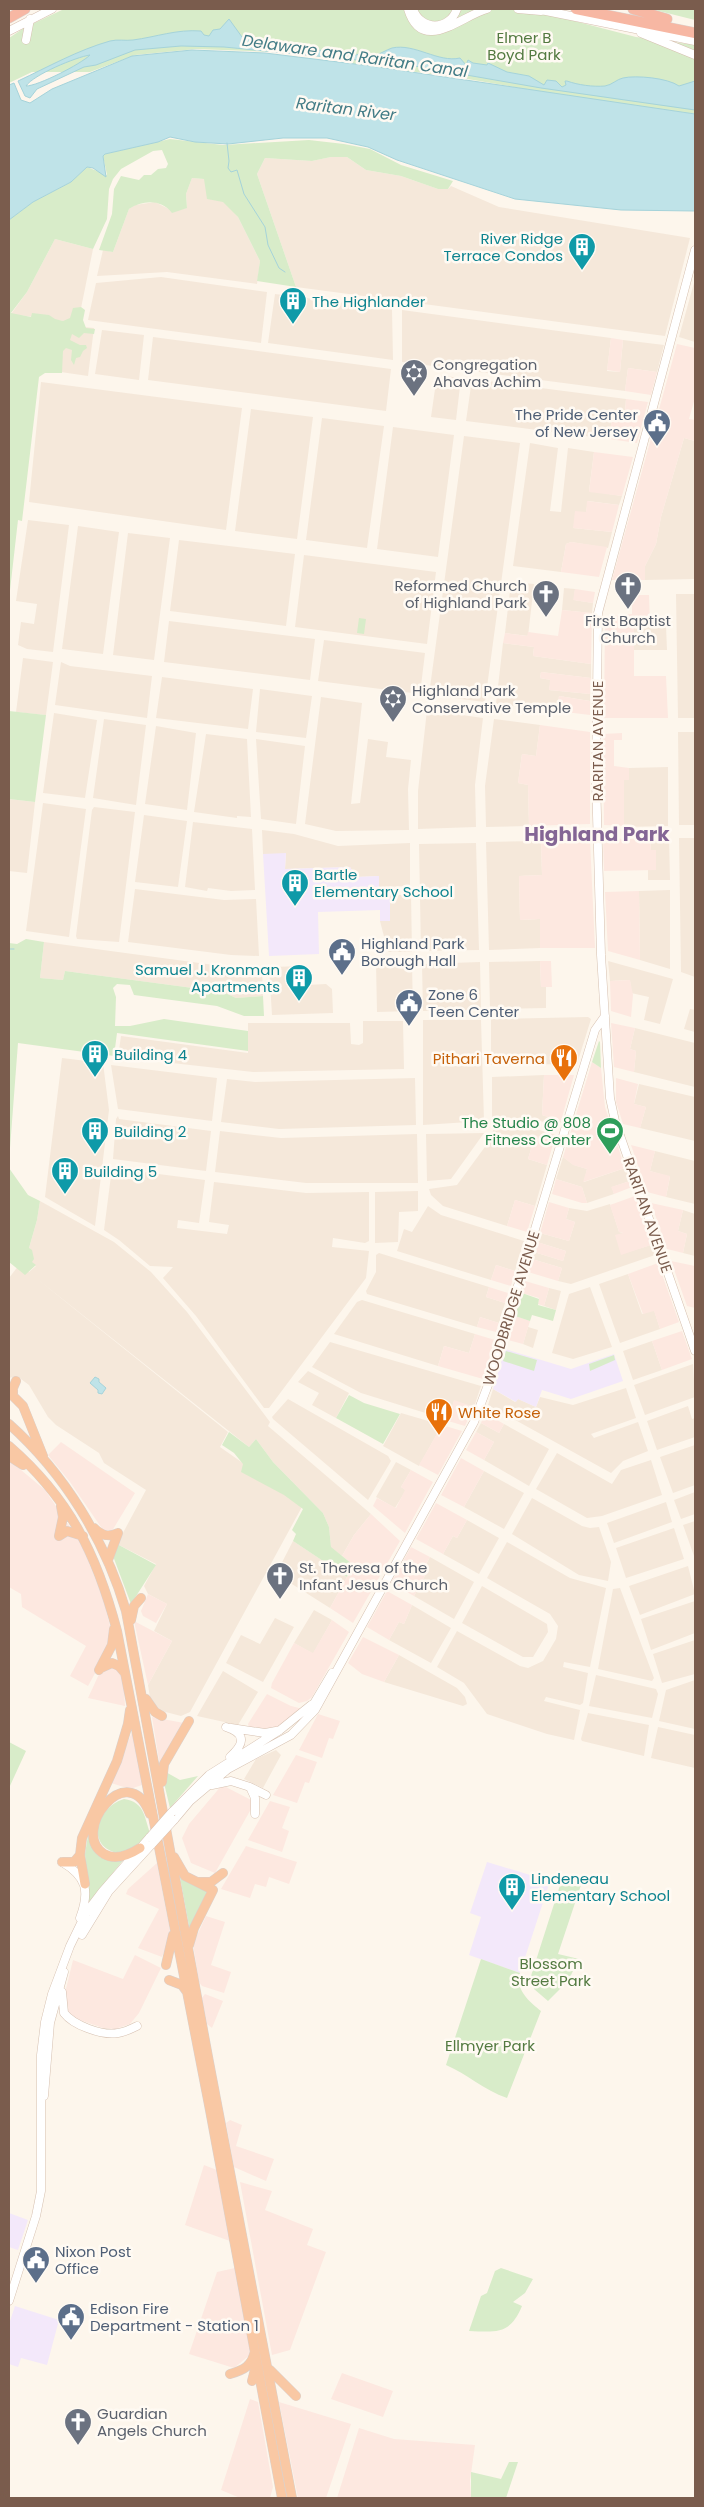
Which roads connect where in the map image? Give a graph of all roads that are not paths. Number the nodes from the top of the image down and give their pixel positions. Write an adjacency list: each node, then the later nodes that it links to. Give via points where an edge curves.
1 (25, 9): 13 (highway)
2 (52, 9): 14 (main road)
3 (408, 9): 6 (main road, via 417,25 433,31 446,29)
4 (413, 9): 5 (main road, via 420,20 435,26 448,22)
5 (457, 9)
6 (487, 9)
7 (518, 9): 12 (main road)
8 (536, 9): 12 (main road)
9 (576, 9): 19 (highway)
10 (613, 9): 15 (highway)
11 (633, 9): 15 (highway)
12 (548, 11): 16 (main road)
13 (9, 18)
14 (30, 19): 18 (main road); 18 (main road, via 26,40 22,32)
15 (667, 19): 17 (highway)
16 (606, 22): 20 (main road); 21 (main road)
17 (695, 26)
18 (10, 31)
19 (695, 33)
20 (695, 41)
21 (695, 55)
22 (695, 250): 23 (main road, RARITAN AVENUE, via 599,606 596,780)
23 (605, 1016): 24 (main road, RARITAN AVENUE, via 613,1112); 42 (main road, WOODBRIDGE AVENUE, via 594,1031 481,1406 339,1666 327,1678)
24 (695, 1351)
25 (13, 1381): 26 (highway)
26 (11, 1394): 30 (highway, via 23,1406)
27 (9, 1424): 30 (highway)
28 (9, 1446): 31 (highway)
29 (9, 1456): 31 (highway)
30 (45, 1461): 33 (highway)
31 (46, 1482): 32 (highway)
32 (61, 1503): 34 (highway); 34 (highway, via 63,1517 59,1536 67,1531)
33 (91, 1526): 35 (highway); 35 (highway, via 104,1536 118,1533)
34 (83, 1536): 37 (highway, via 104,1582)
35 (108, 1560): 38 (highway)
36 (141, 1598): 38 (highway, via 132,1609)
37 (112, 1609): 39 (highway); 39 (highway, via 112,1644 99,1670 112,1663)
38 (130, 1631): 41 (highway)
39 (126, 1673): 40 (highway)
40 (128, 1684): 53 (highway); 56 (highway, via 128,1724 117,1761 84,1831)
41 (140, 1685): 43 (highway, via 151,1708); 50 (highway)
42 (313, 1707): 45 (main road); 48 (main road, WOODBRIDGE AVENUE, via 291,1735 228,1769)
43 (162, 1716)
44 (189, 1721): 50 (highway, via 164,1764)
45 (280, 1730): 46 (main road); 46 (main road, via 265,1732 226,1727 238,1733 241,1744)
46 (210, 1775): 52 (main road)
47 (250, 1787): 48 (main road, via 228,1780); 49 (main road); 51 (main road, via 255,1798)
48 (202, 1791): 52 (main road)
49 (266, 1795)
50 (162, 1797): 55 (highway)
51 (255, 1814)
52 (173, 1816): 53 (main road, bridge)
53 (153, 1839): 54 (main road); 54 (highway, via 148,1809 141,1798 130,1793 115,1795 93,1826 92,1837 103,1853 114,1857); 61 (highway); 65 (main road, via 97,1908)
54 (140, 1848): 62 (main road, via 92,1906)
55 (170, 1848): 59 (highway, via 185,1876); 63 (highway)
56 (80, 1855): 57 (highway, via 74,1862); 60 (highway)
57 (62, 1862): 60 (main road, via 79,1874)
58 (222, 1873): 59 (highway, via 210,1882)
59 (196, 1882): 63 (highway, via 213,1890 194,1928)
60 (84, 1884): 62 (main road, via 84,1907)
61 (174, 1922): 64 (highway); 67 (highway)
62 (70, 1946): 69 (main road, via 45,2022 40,2085)
63 (188, 1950): 73 (highway)
64 (166, 1965)
65 (65, 1969): 68 (main road, via 62,2003 66,2017 104,2033 118,2033); 69 (main road, via 50,2023)
66 (169, 1980): 67 (highway, via 182,1985)
67 (187, 1992): 71 (highway)
68 (137, 2026)
69 (42, 2103): 70 (main road, via 41,2191)
70 (9, 2301)
71 (255, 2344): 72 (highway); 74 (highway, via 250,2364 242,2371)
72 (257, 2361): 75 (highway); 77 (highway)
73 (268, 2366): 76 (highway, via 277,2380); 78 (highway)
74 (230, 2374)
75 (252, 2381)
76 (296, 2396)
77 (282, 2498)
78 (292, 2498)

